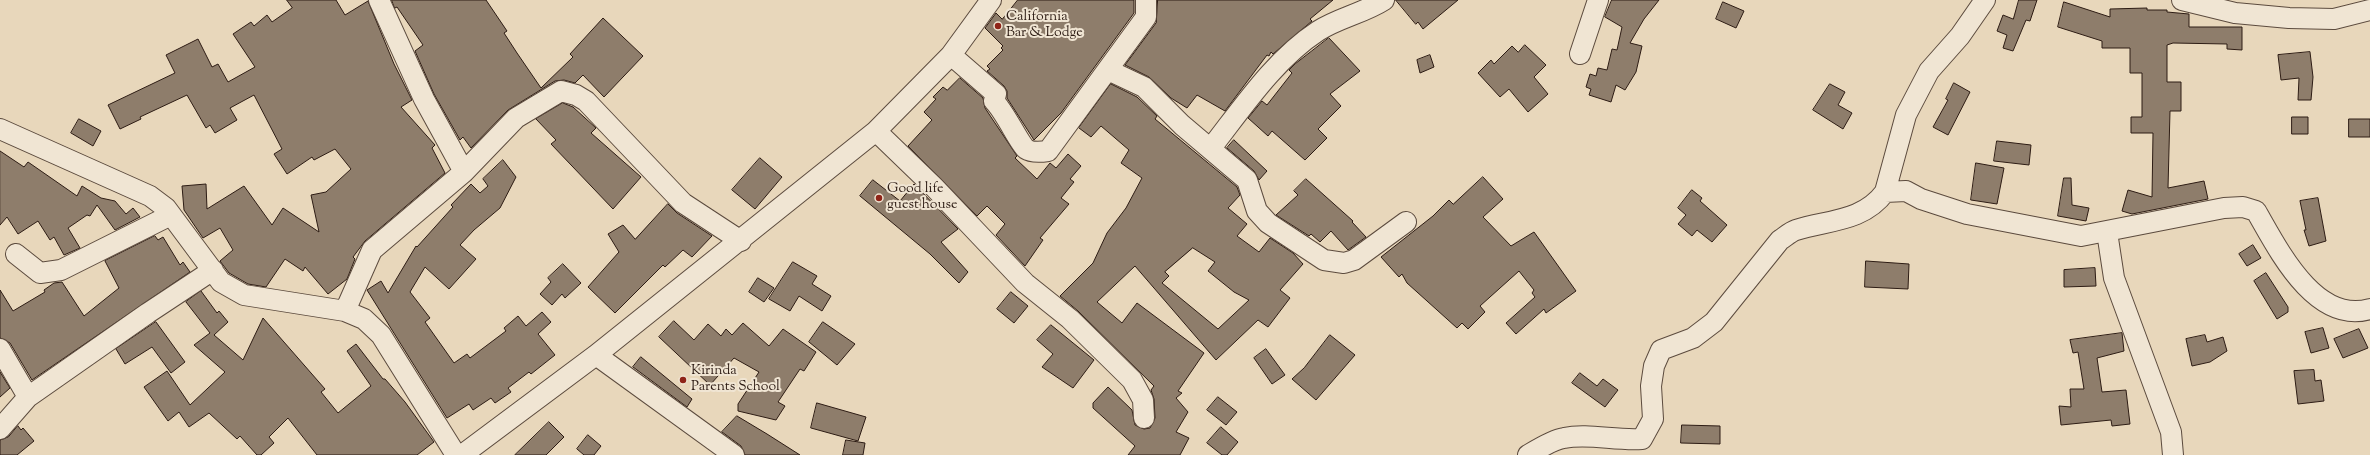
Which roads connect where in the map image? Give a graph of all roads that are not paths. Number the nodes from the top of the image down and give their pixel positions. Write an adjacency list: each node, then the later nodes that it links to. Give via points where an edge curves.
1 (379, 0): 16 (street, via 424,98)
2 (991, 0): 10 (street)
3 (1146, 0): 11 (street, via 1146,17)
4 (1384, 0): 14 (street, via 1306,39 1273,70)
5 (1598, 0): 9 (street)
6 (1985, 0): 15 (street, via 1960,36 1929,71 1906,115 1893,155)
7 (2182, 0): 8 (street, via 2235,13 2289,18 2334,19)
8 (2370, 10)
9 (1580, 54)
10 (951, 55): 11 (street, via 996,94 994,101 1004,111 1026,148 1037,152 1048,151 1055,143); 13 (street)
11 (1108, 70): 14 (street, via 1144,87 1182,125)
12 (0, 129): 19 (street, via 150,196)
13 (876, 131): 22 (street); 30 (street, via 934,187 1025,283 1070,318 1132,380 1143,400)
14 (1211, 148): 20 (street, via 1248,180 1262,218 1324,260 1344,263 1354,260)
15 (1892, 168): 17 (street); 18 (street)
16 (464, 172): 22 (street, via 516,118 561,91 586,101 683,203); 26 (street, via 372,250)
17 (1906, 191): 18 (street); 21 (street, via 1967,214 2081,236)
18 (1885, 192): 35 (street, via 1880,199 1862,212 1841,220 1794,230 1780,240 1714,322 1693,338 1661,350 1653,372 1653,420 1642,439 1623,441 1579,436 1563,438)
19 (171, 215): 23 (street, via 61,270 40,272); 24 (street)
20 (1406, 222)
21 (2107, 232): 25 (street, via 2224,208 2250,208 2256,211 2282,255 2320,300 2348,312); 36 (street, via 2114,278 2171,432)
22 (741, 241): 28 (street)
23 (16, 254)
24 (213, 270): 26 (street, via 221,282 244,295); 29 (street)
25 (2370, 309)
26 (345, 311): 32 (street, via 364,319 381,335)
27 (0, 349): 29 (street)
28 (596, 355): 33 (street); 34 (street)
29 (28, 397): 31 (street)
30 (1144, 418)
31 (0, 429)
32 (456, 455)
33 (462, 455)
34 (734, 455)
35 (1528, 455)
36 (2173, 455)

